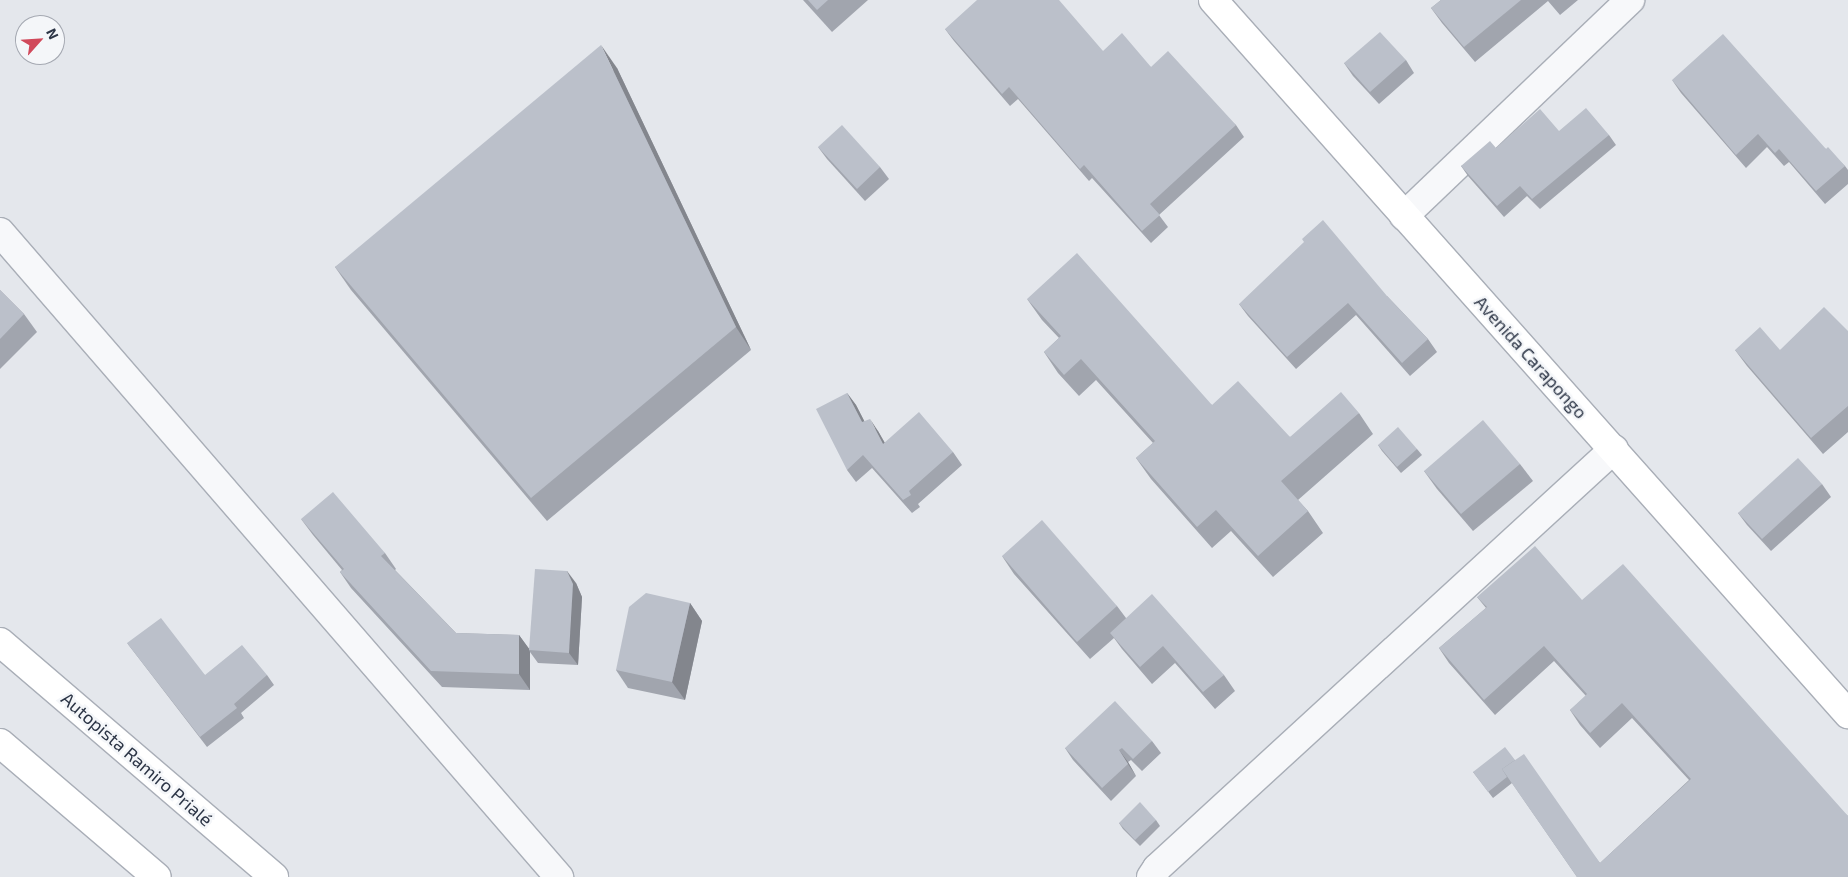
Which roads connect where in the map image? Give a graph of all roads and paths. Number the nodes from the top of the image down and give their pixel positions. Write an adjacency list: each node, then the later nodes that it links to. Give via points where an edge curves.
1 (1213, 0): 3 (main road, Avenida Carapongo)
2 (1630, 0): 3 (street)
3 (1404, 216): 5 (main road, Avenida Carapongo)
4 (0, 232): 11 (street)
5 (1614, 449): 7 (main road, Avenida Carapongo); 12 (street)
6 (0, 642): 10 (main road, Autopista Ramiro Prialé)
7 (1848, 714)
8 (0, 743): 9 (main road)
9 (157, 877)
10 (274, 877)
11 (560, 877)
12 (1151, 877)

